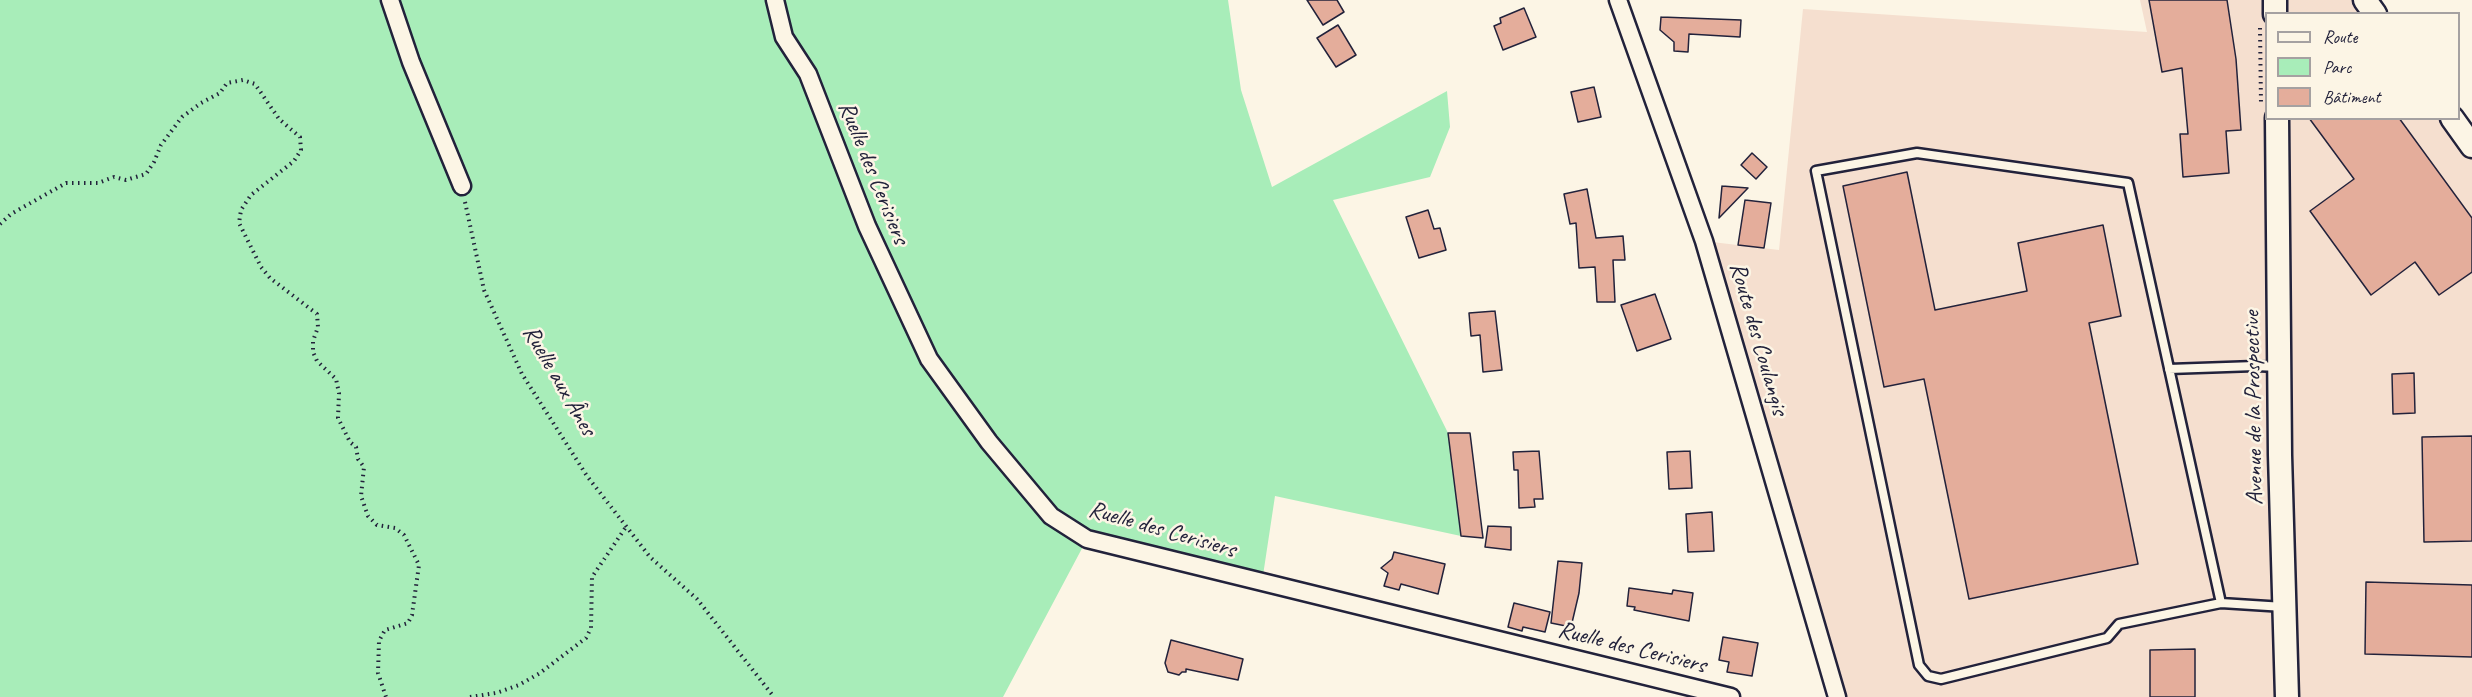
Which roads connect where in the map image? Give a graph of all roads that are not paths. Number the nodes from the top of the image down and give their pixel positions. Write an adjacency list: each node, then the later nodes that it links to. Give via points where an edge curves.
1 (390, 0): 7 (street)
2 (776, 0): 12 (street, Ruelle des Cerisiers, via 784,37 808,74 867,226 929,358 989,442 1051,516 1087,538)
3 (1618, 0): 13 (street, Route des Coulangis, via 1704,241)
4 (2277, 120): 8 (main road, Avenue de la Prospective)
5 (2453, 120): 6 (main road)
6 (2472, 146)
7 (462, 186)
8 (2280, 367): 9 (lane); 11 (main road, Avenue de la Prospective)
9 (2169, 369): 10 (lane); 10 (lane, via 2128,183 1917,153 1816,171 1919,665 1928,676 1952,677 2107,638 2119,624)
10 (2221, 603): 11 (lane)
11 (2286, 607): 14 (main road, Avenue de la Prospective)
12 (1731, 697)
13 (1837, 697)
14 (2287, 697)

